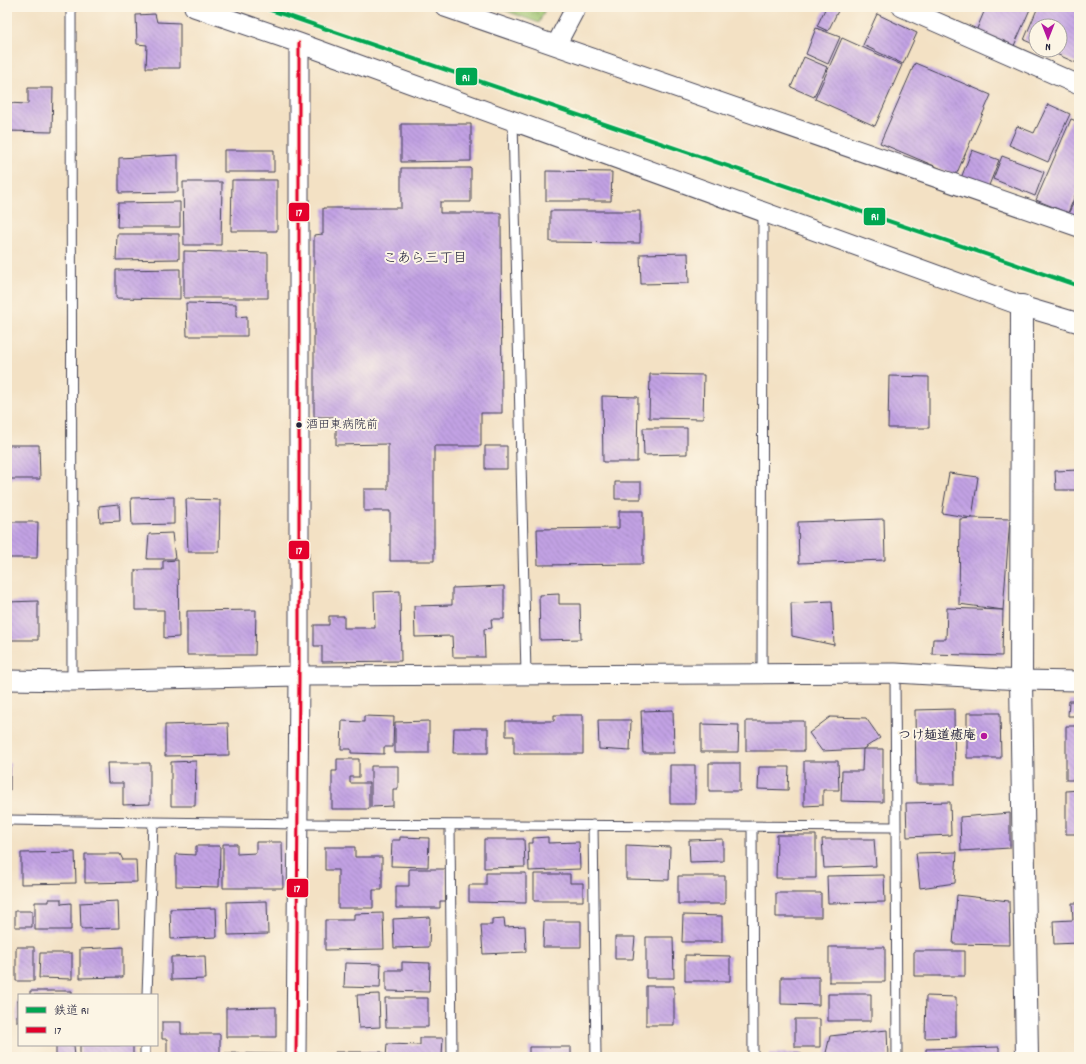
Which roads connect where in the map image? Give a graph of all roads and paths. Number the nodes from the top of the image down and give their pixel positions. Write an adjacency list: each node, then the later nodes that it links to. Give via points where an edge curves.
1 (70, 7): 20 (lane)
2 (194, 7): 6 (street)
3 (445, 7): 7 (street)
4 (576, 7): 7 (street)
5 (902, 7): 8 (street)
6 (299, 43): 9 (street); 17 (street)
7 (556, 45): 11 (street)
8 (1079, 85)
9 (513, 121): 10 (street); 16 (lane)
10 (764, 212): 12 (street); 15 (lane)
11 (1079, 227)
12 (1022, 306): 13 (street); 19 (street)
13 (1079, 323)
14 (895, 673): 15 (street); 19 (street); 28 (lane)
15 (762, 674): 16 (street)
16 (526, 675): 17 (street)
17 (300, 676): 20 (street); 24 (street)
18 (7, 680): 20 (street)
19 (1021, 680): 21 (street); 37 (street)
20 (72, 681)
21 (1079, 682)
22 (7, 820): 23 (lane)
23 (153, 822): 24 (lane); 29 (lane)
24 (298, 824): 25 (lane); 32 (street)
25 (450, 825): 26 (lane); 33 (lane)
26 (593, 826): 27 (lane); 34 (lane)
27 (752, 826): 28 (lane); 35 (lane)
28 (896, 827): 36 (lane)
29 (147, 994)
30 (145, 1046): 31 (lane)
31 (145, 1057)
32 (296, 1057)
33 (452, 1057)
34 (596, 1057)
35 (753, 1057)
36 (897, 1057)
37 (1027, 1057)

